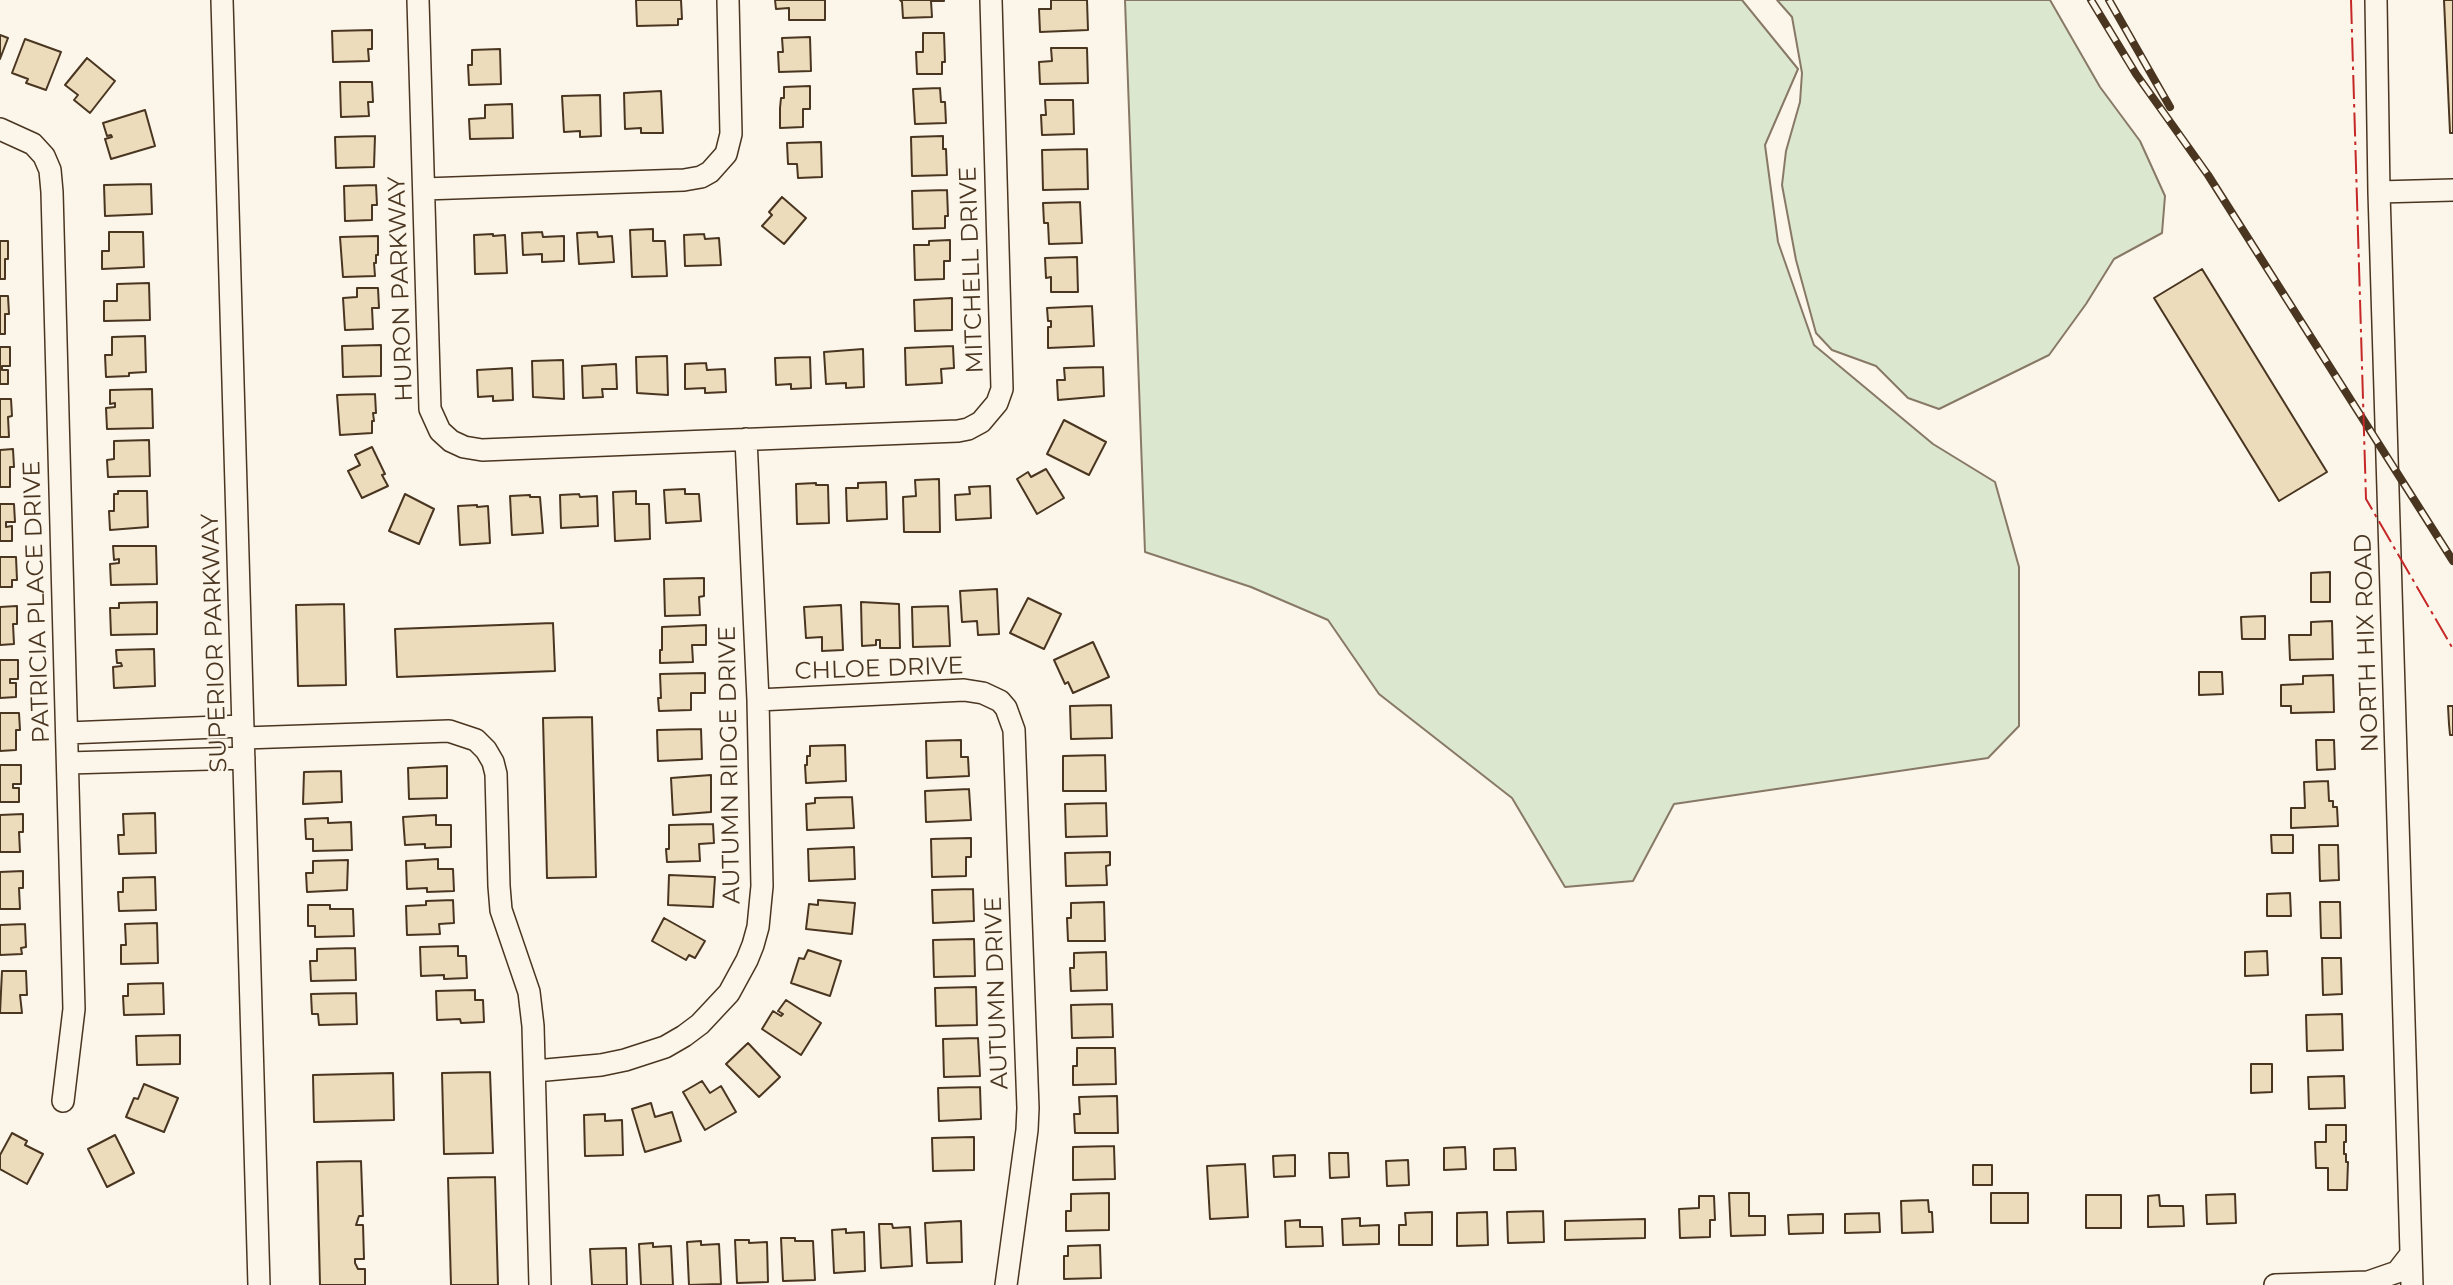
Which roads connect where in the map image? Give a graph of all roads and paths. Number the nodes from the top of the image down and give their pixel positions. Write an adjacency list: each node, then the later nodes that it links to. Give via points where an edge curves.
1 (222, 0): 14 (street, SUPERIOR PARKWAY)
2 (418, 0): 7 (street, HURON PARKWAY)
3 (728, 0): 7 (street, via 731,134 726,154 710,172 684,180)
4 (991, 0): 10 (street, MITCHELL DRIVE, via 1002,389 997,403 981,422 958,431)
5 (2376, 0): 9 (street, NORTH HIX ROAD)
6 (0, 129): 13 (street, PATRICIA PLACE DRIVE, via 33,144 51,170)
7 (424, 189): 10 (street, HURON PARKWAY, via 430,409 440,431 451,441 482,450)
8 (2453, 190): 9 (street)
9 (2379, 192): 18 (street, NORTH HIX ROAD)
10 (746, 439): 11 (street, AUTUMN RIDGE DRIVE)
11 (758, 700): 12 (street, CHLOE DRIVE, via 964,690); 16 (street, AUTUMN RIDGE DRIVE, via 762,896 758,927 740,975 700,1024 665,1047 601,1065)
12 (1000, 701): 21 (street, AUTUMN DRIVE, via 1014,730 1028,1108)
13 (67, 733): 14 (street, via 210,729); 15 (street, PATRICIA PLACE DRIVE)
14 (244, 741): 15 (street); 16 (street, via 449,732 476,740 486,750 496,774 502,910 529,992); 19 (street, SUPERIOR PARKWAY)
15 (68, 763): 17 (street, PATRICIA PLACE DRIVE, via 74,1009)
16 (535, 1070): 20 (street)
17 (63, 1101)
18 (2411, 1254): 22 (street, via 2397,1272 2368,1283); 23 (street, NORTH HIX ROAD)
19 (259, 1285)
20 (540, 1285)
21 (1006, 1285)
22 (2275, 1285)
23 (2412, 1285)

